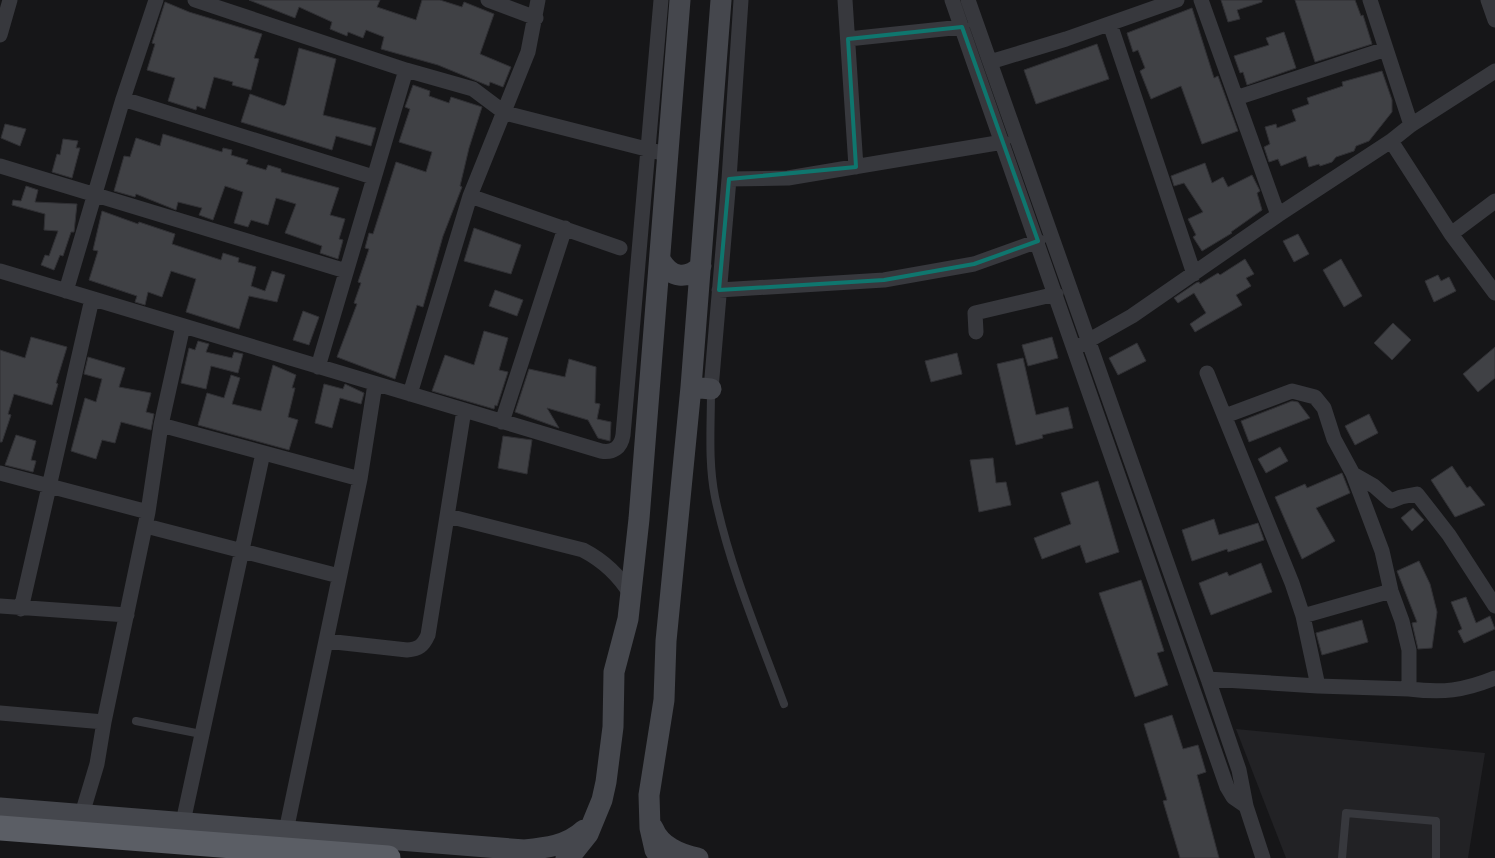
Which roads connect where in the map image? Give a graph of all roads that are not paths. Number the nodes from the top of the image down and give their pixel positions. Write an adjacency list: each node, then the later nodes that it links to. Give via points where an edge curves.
1 (10, 0): 21 (street)
2 (156, 0): 28 (street)
3 (195, 0): 25 (street)
4 (488, 0): 17 (street)
5 (538, 0): 17 (street)
6 (661, 0): 33 (street)
7 (680, 0): 34 (main road)
8 (721, 0): 48 (main road)
9 (741, 0): 38 (street)
10 (845, 0): 22 (street)
11 (952, 0): 20 (street)
12 (968, 0): 24 (street)
13 (1178, 0): 19 (street)
14 (1201, 0): 27 (street)
15 (1370, 0): 23 (street)
16 (1488, 0): 18 (street)
17 (536, 18): 29 (street, via 528,52)
18 (1495, 20)
19 (1110, 24): 24 (street); 51 (street)
20 (962, 27): 22 (street); 32 (street)
21 (0, 34)
22 (848, 39): 36 (street)
23 (1386, 49): 27 (street); 30 (street)
24 (990, 62): 59 (street)
25 (406, 70): 29 (street, via 473,89); 37 (street)
26 (1495, 71): 30 (street)
27 (1236, 98): 42 (street)
28 (123, 99): 37 (street); 39 (street)
29 (505, 113): 33 (street); 40 (street)
30 (1411, 125): 31 (street)
31 (1391, 141): 42 (street); 44 (street)
32 (1003, 142): 36 (street); 45 (street)
33 (649, 150): 34 (street); 67 (street, via 622,441 611,452 601,451)
34 (669, 155): 47 (main road)
35 (0, 166): 39 (street)
36 (856, 167): 38 (street, via 788,178)
37 (373, 177): 50 (street)
38 (729, 179): 52 (street)
39 (96, 195): 50 (street); 53 (street)
40 (470, 196): 43 (street); 64 (street)
41 (1495, 201): 44 (street)
42 (1278, 215): 51 (street)
43 (565, 228): 46 (street); 67 (street)
44 (1451, 234): 54 (street)
45 (1038, 241): 52 (street, via 974,264 884,280); 55 (street)
46 (620, 248)
47 (661, 261): 48 (main road, via 665,268 679,276); 79 (main road)
48 (701, 266): 63 (main road)
49 (0, 271): 53 (street)
50 (346, 271): 60 (street)
51 (1194, 274): 59 (street)
52 (719, 290): 63 (street)
53 (66, 291): 56 (street)
54 (1495, 293)
55 (1056, 294): 58 (street, via 975,313); 59 (street)
56 (92, 299): 57 (street); 73 (street)
57 (183, 326): 60 (street); 68 (street)
58 (976, 332)
59 (1082, 345): 87 (street); 95 (street, via 1227,788)
60 (318, 367): 62 (street)
61 (1206, 373): 66 (street)
62 (375, 384): 64 (street); 72 (street)
63 (701, 388): 90 (lane, via 715,496 735,568); 98 (main road, via 666,641 664,700 651,776)
64 (410, 394): 65 (street)
65 (464, 410): 67 (street); 74 (street)
66 (1225, 416): 71 (street, via 1292,391 1315,397 1324,408 1334,439); 84 (street)
67 (502, 422)
68 (161, 425): 69 (street); 75 (street)
69 (263, 453): 72 (street); 76 (street)
70 (0, 473): 73 (street)
71 (1353, 474): 78 (street, via 1382,551); 81 (street, via 1391,501 1417,494 1449,535)
72 (360, 479): 77 (street)
73 (50, 486): 75 (street); 82 (street)
74 (448, 516): 79 (street, via 583,550 606,564); 85 (street, via 424,644 407,650)
75 (147, 519): 76 (street); 83 (street)
76 (241, 550): 77 (street); 94 (street)
77 (339, 576): 85 (street)
78 (1390, 591): 84 (street); 89 (street, via 1402,621 1408,650)
79 (631, 595): 99 (main road, via 614,672 613,727 606,782)
80 (0, 606): 82 (street)
81 (1495, 606)
82 (20, 608): 83 (street)
83 (127, 615): 93 (street)
84 (1303, 616): 88 (street)
85 (326, 641): 102 (street)
86 (1495, 678): 89 (street, via 1454,692)
87 (1208, 679): 88 (street); 95 (street, via 1239,770)
88 (1318, 686): 89 (street)
89 (1409, 689)
90 (784, 704)
91 (0, 713): 93 (street)
92 (136, 721): 94 (lane)
93 (104, 722): 97 (street, via 97,764)
94 (201, 734): 100 (street)
95 (1246, 806): 107 (street)
96 (0, 808): 97 (main road)
97 (82, 814): 100 (main road)
98 (649, 819): 105 (main road); 106 (main road, via 664,844)
99 (595, 820): 103 (main road, via 568,842 538,849); 104 (main road, via 582,843)
100 (183, 822): 102 (main road)
101 (0, 828): 103 (highway)
102 (286, 831): 103 (main road)
103 (386, 851)
104 (566, 858)
105 (660, 858)
106 (698, 858)
107 (1263, 858)
108 (1342, 858): 109 (lane, via 1346,813 1436,821)
109 (1436, 858)

